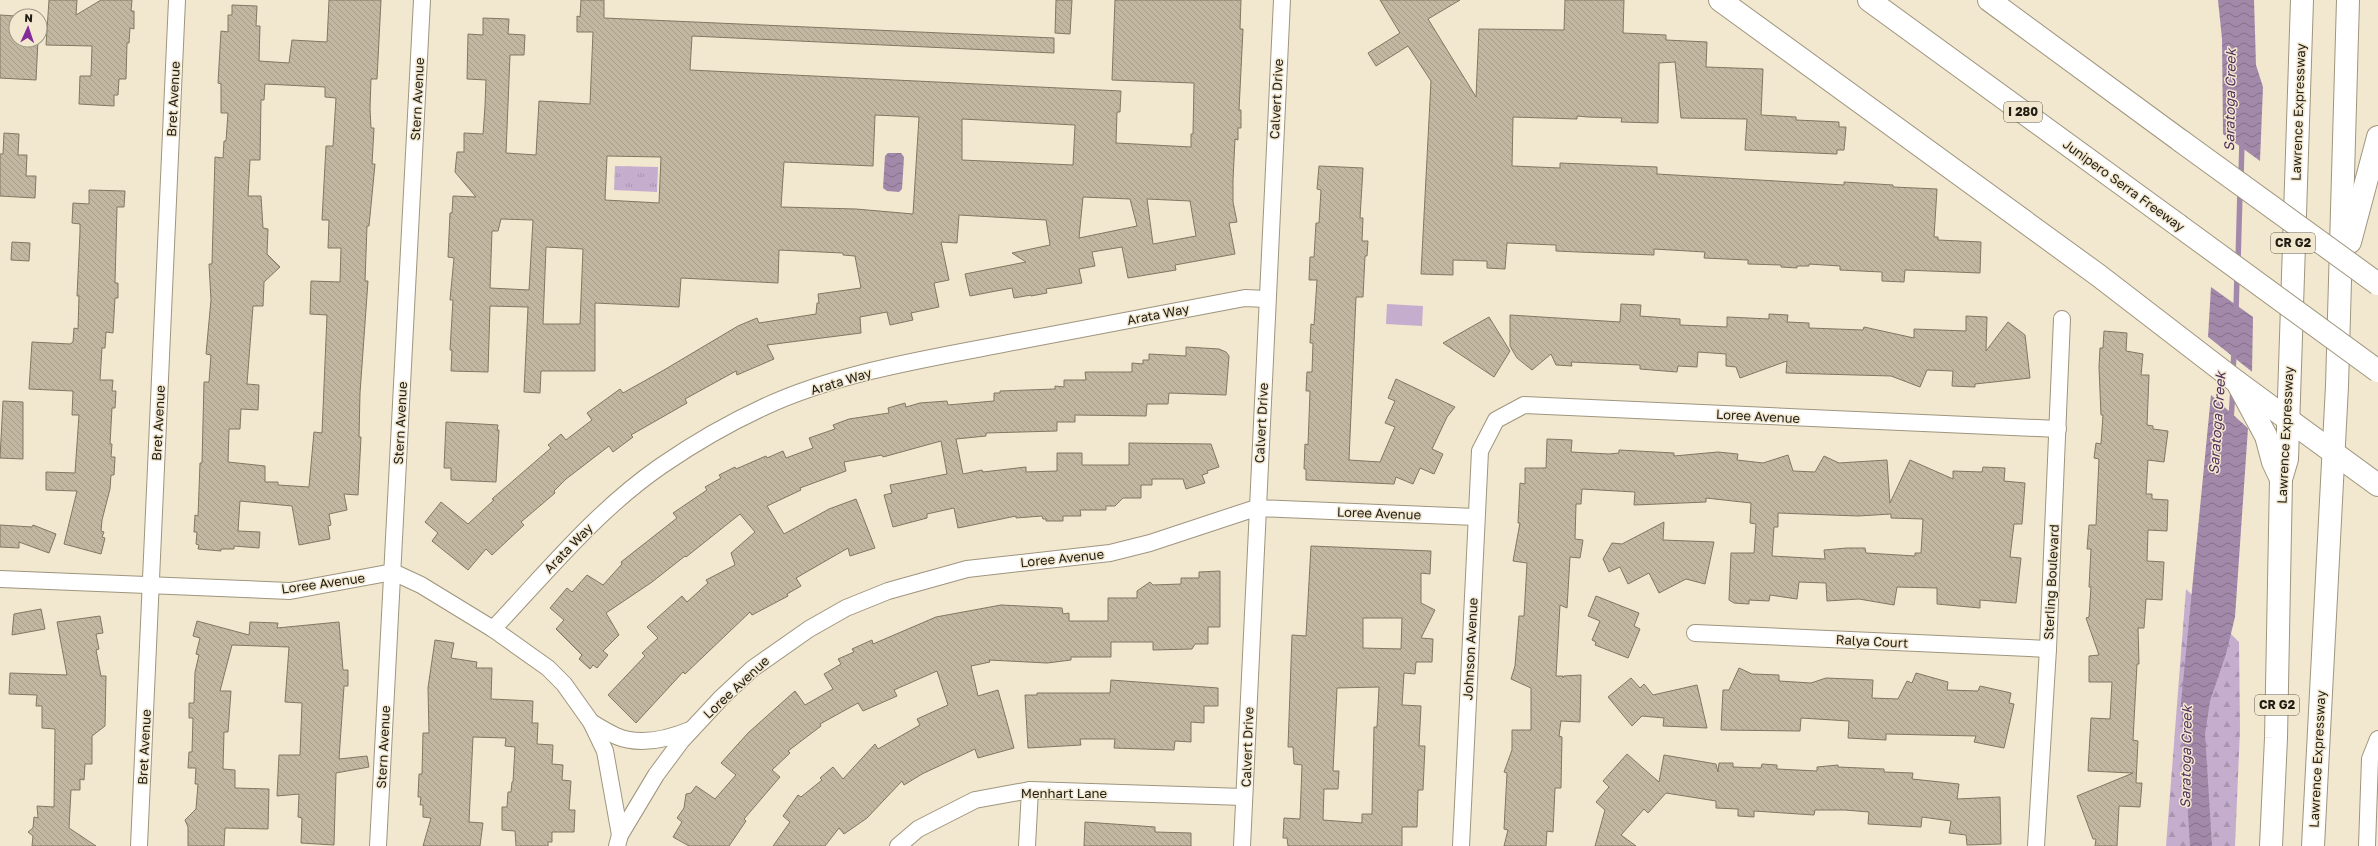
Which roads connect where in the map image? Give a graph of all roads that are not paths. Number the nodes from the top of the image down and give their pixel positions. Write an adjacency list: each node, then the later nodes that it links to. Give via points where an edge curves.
1 (177, 0): 26 (street, Bret Avenue)
2 (422, 0): 24 (street, Stern Avenue)
3 (1282, 0): 12 (street, Calvert Drive)
4 (1720, 0): 15 (highway, via 2098,275 2207,359)
5 (1869, 0): 14 (highway, Junipero Serra Freeway / I 280, bridge)
6 (1989, 0): 11 (highway, bridge)
7 (2302, 0): 16 (highway, Lawrence Expressway / CR G2)
8 (2348, 0): 10 (highway, Lawrence Expressway / CR G2)
9 (2378, 137): 10 (highway)
10 (2339, 282): 19 (highway, Lawrence Expressway / CR G2)
11 (2378, 284)
12 (1266, 299): 22 (street, Calvert Drive); 27 (street, Arata Way, via 1245,298 894,365 832,382 765,406 661,466 608,507 572,542)
13 (2062, 319): 17 (street, Sterling Boulevard)
14 (2378, 371)
15 (2246, 394): 16 (highway); 20 (highway, via 2266,436)
16 (2288, 419): 19 (highway); 20 (highway, Lawrence Expressway / CR G2, via 2287,459)
17 (2058, 429): 18 (street, Loree Avenue, via 1524,405 1496,420); 29 (street, Sterling Boulevard)
18 (1480, 451): 23 (street, Johnson Avenue)
19 (2333, 453): 21 (highway); 44 (highway, Lawrence Expressway / CR G2)
20 (2281, 479): 43 (highway, Lawrence Expressway / CR G2, via 2277,722)
21 (2378, 485)
22 (1256, 508): 23 (street, Loree Avenue); 31 (street, Loree Avenue, via 1150,543 1110,553 967,569 888,590 846,608 783,645 752,669); 34 (street, Calvert Drive)
23 (1476, 517): 41 (street, Johnson Avenue)
24 (393, 572): 26 (street, Loree Avenue, via 290,591); 27 (street, Loree Avenue); 37 (street, Stern Avenue)
25 (0, 579): 26 (street, Loree Avenue)
26 (151, 586): 36 (street, Bret Avenue)
27 (493, 629): 30 (street, Loree Avenue, via 553,673 578,700)
28 (1695, 632): 29 (street, Ralya Court)
29 (2048, 649): 42 (street, Sterling Boulevard)
30 (591, 722): 31 (street, Loree Avenue, via 616,736 637,740 666,738); 35 (street, Loree Avenue, via 605,751)
31 (691, 729): 35 (street, Loree Avenue, via 656,775)
32 (2378, 739): 45 (street, via 2370,758)
33 (1030, 790): 34 (street, Menhart Lane); 38 (street, Menhart Lane, via 975,800 918,829); 39 (street)
34 (1244, 797): 40 (street, Calvert Drive)
35 (618, 841)
36 (139, 846)
37 (378, 846)
38 (898, 846)
39 (1027, 846)
40 (1242, 846)
41 (1461, 846)
42 (2036, 846)
43 (2271, 846)
44 (2313, 846)
45 (2367, 846)

